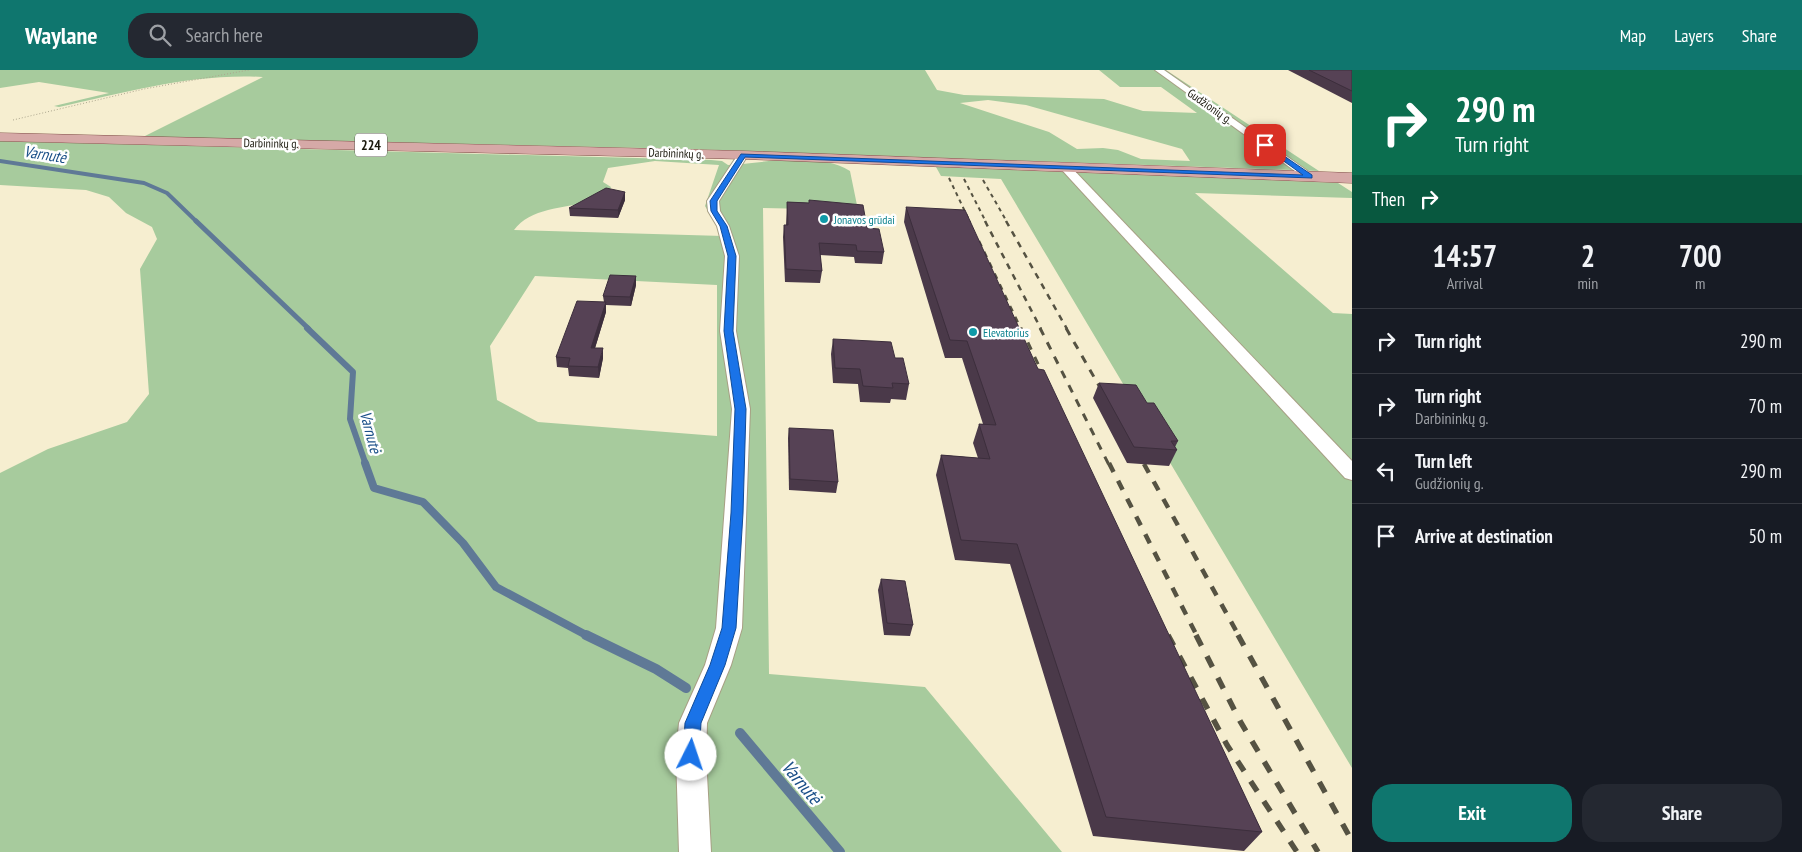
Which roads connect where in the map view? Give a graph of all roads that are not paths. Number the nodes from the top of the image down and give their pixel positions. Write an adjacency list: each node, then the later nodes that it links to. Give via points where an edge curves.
1 (1159, 70): 5 (street, Gudžionių g.)
2 (0, 137): 3 (main road, Darbininkų g. / 224)
3 (743, 155): 4 (main road, Darbininkų g. / 224); 8 (street, via 713,201 732,256 728,331 741,409 729,628 718,665 693,723)
4 (1065, 167): 5 (main road, Darbininkų g. / 224); 7 (street)
5 (1310, 177): 6 (main road, Darbininkų g. / 224)
6 (1352, 178)
7 (1352, 474)
8 (695, 852)

